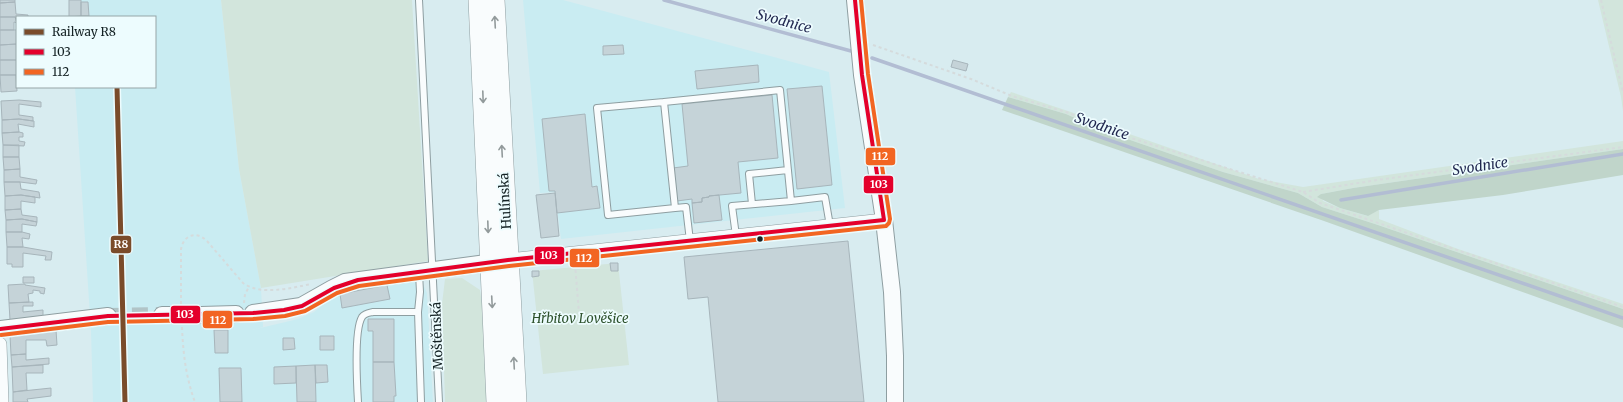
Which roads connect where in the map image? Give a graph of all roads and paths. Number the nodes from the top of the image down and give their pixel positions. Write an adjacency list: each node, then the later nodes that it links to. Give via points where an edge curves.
1 (419, 0): 21 (lane)
2 (479, 0): 20 (main road, Hulínská, one-way to 20)
3 (494, 0): 20 (main road, Hulínská, one-way to 3)
4 (855, 0): 6 (street)
5 (1601, 0): 7 (path)
6 (859, 40): 11 (path, via 1012,96 1069,113 1112,132); 15 (street)
7 (1623, 93)
8 (664, 102): 10 (lane, via 780,90); 14 (lane); 14 (lane, via 597,108 608,215)
9 (1623, 146): 11 (path)
10 (788, 170): 12 (lane); 13 (lane, via 749,174)
11 (1303, 192): 23 (path, via 1320,203)
12 (791, 201): 13 (lane); 16 (lane, via 826,198)
13 (752, 204): 17 (lane, via 732,206)
14 (675, 208): 18 (lane, via 686,207)
15 (884, 220): 16 (street); 39 (street, via 894,324)
16 (830, 226): 17 (street)
17 (736, 236): 18 (street)
18 (690, 241): 19 (street)
19 (574, 253): 20 (street); 26 (path)
20 (499, 261): 21 (street); 37 (main road, Hulínská, one-way to 37); 38 (main road, Hulínská, one-way to 20)
21 (427, 270): 24 (lane, via 420,292); 25 (street, via 346,282 301,306); 36 (lane, Moštěnská)
22 (315, 283): 33 (path, via 274,289 249,287 208,240 195,234 186,238 181,249 175,316)
23 (1623, 307)
24 (418, 312): 34 (lane, via 373,312 362,317 357,331); 35 (lane)
25 (253, 313)
26 (579, 313)
27 (236, 314): 28 (street)
28 (201, 315)
29 (108, 316): 30 (street)
30 (0, 329)
31 (0, 344): 32 (street)
32 (2, 402)
33 (195, 402)
34 (358, 402)
35 (422, 402)
36 (439, 402)
37 (497, 402)
38 (516, 402)
39 (895, 402)

